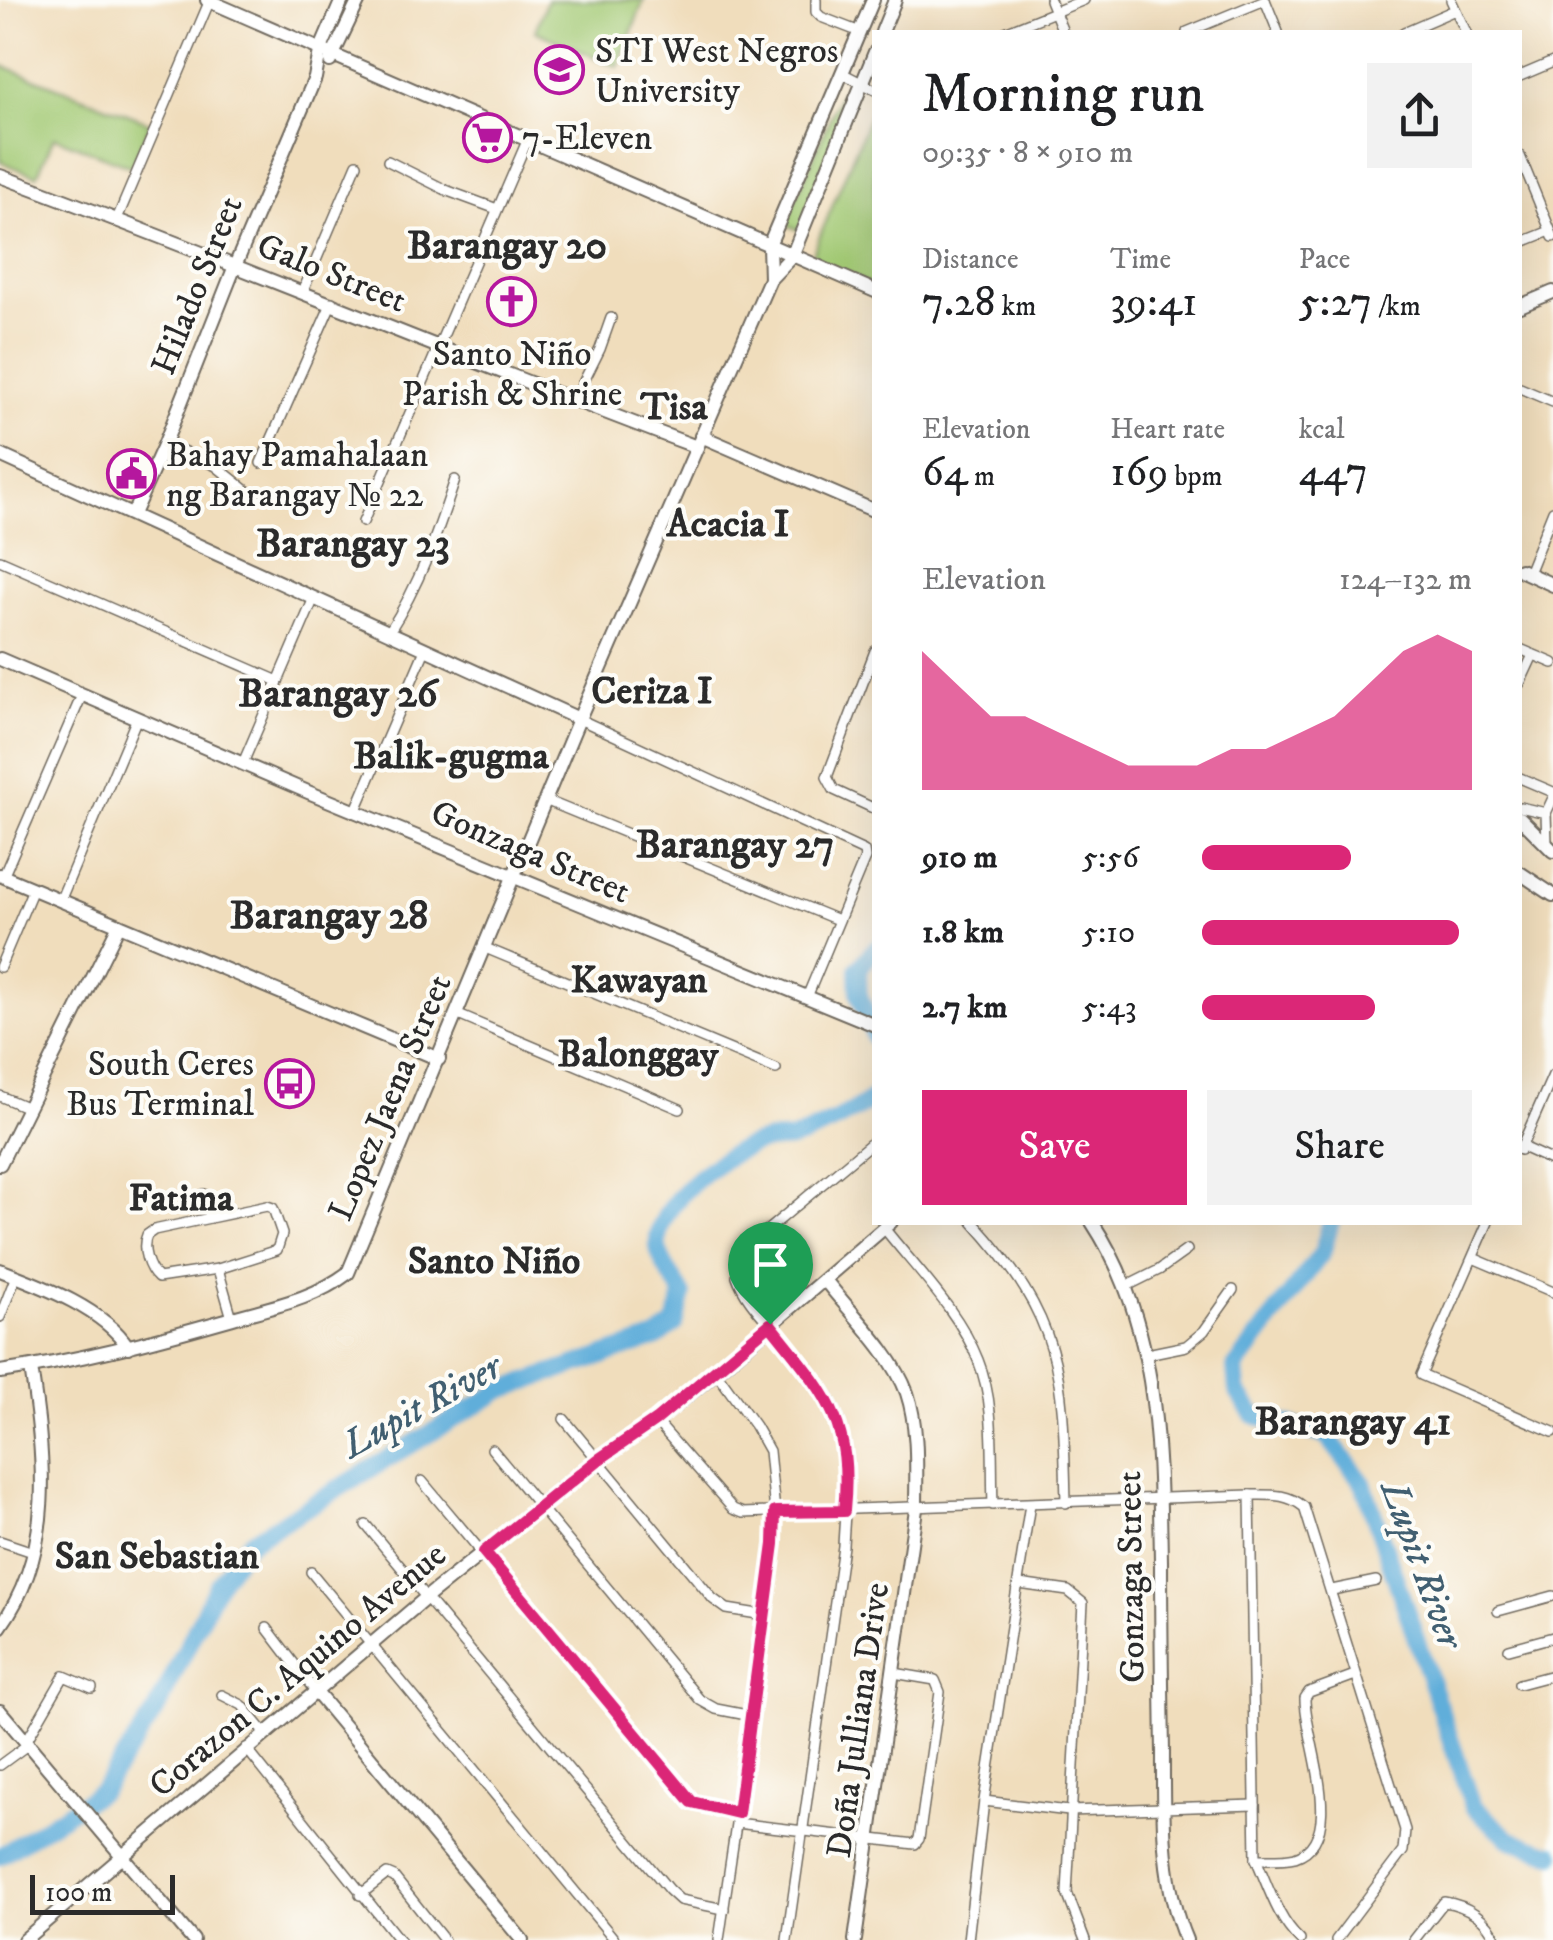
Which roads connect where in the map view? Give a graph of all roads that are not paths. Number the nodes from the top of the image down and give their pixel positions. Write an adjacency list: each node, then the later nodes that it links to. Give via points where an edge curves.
1 (209, 0): 20 (street); 31 (street)
2 (342, 0): 20 (street, Hilado Street)
3 (360, 0): 20 (street, Hilado Street)
4 (816, 0): 19 (street, via 821,17)
5 (873, 0): 19 (street, Lopez Jaena Street)
6 (895, 0): 12 (street)
7 (1050, 0): 11 (street)
8 (1084, 0): 11 (street)
9 (1265, 0): 15 (street); 16 (street)
10 (1453, 5): 17 (street); 18 (street)
11 (1055, 12): 13 (street); 14 (street)
12 (883, 30)
13 (1010, 30)
14 (1062, 30)
15 (1192, 30)
16 (1277, 30)
17 (1408, 30)
18 (1465, 30)
19 (860, 32): 22 (street, Lopez Jaena Street)
20 (327, 54): 25 (street); 36 (street, Hilado Street)
21 (1553, 62): 23 (street)
22 (842, 73): 24 (street); 34 (street, Lopez Jaena Street)
23 (1522, 75)
24 (869, 87): 35 (street, Lopez Jaena Street)
25 (527, 140): 30 (street); 34 (street)
26 (388, 161): 30 (street)
27 (357, 164): 39 (street)
28 (0, 176): 31 (street, Galo Street)
29 (1525, 185): 32 (street)
30 (496, 209): 44 (street)
31 (118, 219): 36 (street, Galo Street)
32 (1552, 234): 33 (street)
33 (1522, 242)
34 (768, 245): 35 (street); 37 (street, Lopez Jaena Street)
35 (792, 256): 37 (street, Lopez Jaena Street); 38 (street)
36 (234, 266): 39 (street, Galo Street); 48 (street, Hilado Street)
37 (770, 279): 49 (street, Lopez Jaena Street)
38 (872, 290)
39 (303, 291): 41 (street, Galo Street)
40 (1553, 292): 42 (street)
41 (332, 302): 44 (street, Galo Street); 51 (street)
42 (1522, 305)
43 (611, 318): 46 (street)
44 (436, 347): 46 (street, Galo Street); 57 (street)
45 (1522, 389): 47 (street)
46 (574, 401): 49 (street, Galo Street)
47 (1553, 402)
48 (166, 442): 53 (street, via 216,466); 56 (street, Hilado Street)
49 (699, 442): 54 (street, Galo Street); 75 (street, Lopez Jaena Street)
50 (0, 454): 56 (street)
51 (261, 464)
52 (455, 480): 62 (street, via 428,561)
53 (257, 499)
54 (872, 510)
55 (1553, 511): 59 (street)
56 (133, 514): 61 (street)
57 (363, 522)
58 (0, 560): 70 (street)
59 (1524, 572): 60 (street)
60 (1553, 585)
61 (314, 598): 62 (street); 70 (street)
62 (389, 632): 63 (street)
63 (425, 650): 75 (street); 82 (street)
64 (1522, 650): 65 (street)
65 (1534, 654): 68 (street); 69 (street)
66 (872, 658): 71 (street)
67 (0, 659): 73 (street, Gonzaga Street)
68 (1553, 663)
69 (1522, 679)
70 (278, 682): 76 (street)
71 (861, 682): 72 (street); 81 (street, via 828,782)
72 (872, 687)
73 (82, 695): 74 (street, Gonzaga Street); 87 (street)
74 (137, 718): 76 (street, Gonzaga Street); 91 (street)
75 (578, 719): 79 (street, Lopez Jaena Street); 92 (street, via 864,851)
76 (243, 763): 82 (street, Gonzaga Street)
77 (1522, 779): 78 (street)
78 (1553, 795): 83 (street)
79 (545, 800): 88 (street, Lopez Jaena Street); 92 (street)
80 (1522, 807): 83 (street)
81 (872, 808)
82 (356, 810): 88 (street, Gonzaga Street)
83 (1546, 813): 85 (street)
84 (1522, 820): 85 (street)
85 (1550, 849)
86 (1522, 874): 90 (street)
87 (2, 876): 89 (street)
88 (512, 876): 94 (street, Lopez Jaena Street); 96 (street, Gonzaga Street)
89 (33, 889): 91 (street); 95 (street)
90 (1553, 895)
91 (60, 900): 93 (street)
92 (838, 920): 96 (street)
93 (118, 925): 99 (street); 103 (street)
94 (483, 948): 97 (street, Lopez Jaena Street); 100 (street)
95 (0, 967)
96 (807, 996): 98 (street, Gonzaga Street)
97 (456, 1014): 99 (street, Lopez Jaena Street); 104 (street)
98 (872, 1024)
99 (439, 1059): 126 (street, Lopez Jaena Street, via 348,1273 314,1294)
100 (776, 1069)
101 (1553, 1075): 106 (street)
102 (0, 1096): 103 (street)
103 (28, 1108): 109 (street)
104 (680, 1109)
105 (872, 1143): 127 (street, via 746,1248 737,1276)
106 (1522, 1144)
107 (1522, 1149): 108 (street)
108 (1553, 1161)
109 (0, 1164)
110 (204, 1194): 111 (street)
111 (210, 1218): 118 (street, via 267,1206 282,1234 278,1250); 118 (street, via 154,1230 144,1242 158,1278)
112 (888, 1225): 121 (street, Corazon C. Aquino Avenue); 143 (street, via 978,1360 990,1408)
113 (976, 1225): 141 (street, via 1018,1274 1058,1361)
114 (1094, 1225): 122 (street, Gonzaga Street)
115 (1487, 1225): 117 (street)
116 (1187, 1250): 122 (street)
117 (1473, 1258): 124 (street); 135 (street, via 1421,1376)
118 (218, 1269): 126 (street)
119 (0, 1270): 120 (street)
120 (16, 1276): 125 (street); 128 (street, via 102,1318)
121 (825, 1280): 127 (street, Corazon C. Aquino Avenue); 145 (street, Doña Julliana Drive, via 908,1395)
122 (1125, 1287): 129 (street, Gonzaga Street)
123 (1233, 1290): 129 (street, via 1186,1346)
124 (1553, 1292)
125 (0, 1317)
126 (232, 1318): 128 (street, Lopez Jaena Street)
127 (770, 1324): 132 (street, Corazon C. Aquino Avenue); 146 (street, via 835,1411)
128 (128, 1347): 130 (street, Lopez Jaena Street)
129 (1147, 1354): 140 (street, Gonzaga Street)
130 (30, 1368): 131 (street, Lopez Jaena Street); 150 (street, via 43,1489)
131 (0, 1372)
132 (716, 1372): 134 (street, Corazon C. Aquino Avenue); 147 (street, via 768,1451)
133 (564, 1418): 137 (street)
134 (656, 1420): 137 (street, Corazon C. Aquino Avenue); 147 (street, via 733,1509)
135 (1553, 1432)
136 (492, 1449): 144 (street)
137 (598, 1460): 144 (street, Corazon C. Aquino Avenue); 159 (street, via 713,1599 726,1609)
138 (422, 1481): 151 (street)
139 (1250, 1495): 140 (street); 155 (street, via 1286,1495 1304,1508); 179 (street)
140 (1160, 1498): 141 (street); 180 (street, Gonzaga Street)
141 (1066, 1503): 142 (street)
142 (1030, 1504): 143 (street); 154 (street)
143 (993, 1505): 145 (street)
144 (540, 1506): 151 (street, Corazon C. Aquino Avenue); 173 (street, via 700,1700)
145 (916, 1509): 146 (street); 165 (street, Doña Julliana Drive)
146 (844, 1511): 147 (street); 183 (street)
147 (775, 1512): 159 (street)
148 (366, 1525): 157 (street)
149 (0, 1541): 150 (street)
150 (33, 1552): 160 (street)
151 (484, 1552): 157 (street, Corazon C. Aquino Avenue); 182 (street, via 692,1802)
152 (311, 1572): 163 (street)
153 (1376, 1581): 155 (street)
154 (1020, 1584): 178 (street); 181 (street, via 1068,1591 1083,1603)
155 (1332, 1590): 166 (street)
156 (1553, 1596): 158 (street)
157 (427, 1597): 163 (street, Corazon C. Aquino Avenue); 188 (street, via 669,1890 680,1900)
158 (1498, 1612)
159 (764, 1615): 173 (street)
160 (0, 1627)
161 (268, 1628): 170 (street)
162 (1553, 1638): 164 (street)
163 (371, 1645): 170 (street, Corazon C. Aquino Avenue); 194 (street)
164 (1509, 1650)
165 (894, 1674): 184 (street, Doña Julliana Drive); 184 (street, via 935,1680 940,1692 919,1838 909,1846)
166 (1356, 1675): 186 (street, via 1305,1698 1323,1811 1317,1837 1292,1858); 202 (street, via 1405,1830 1403,1851)
167 (1553, 1675): 168 (street)
168 (1518, 1684)
169 (92, 1688): 175 (street, via 64,1676)
170 (315, 1691): 174 (street, Corazon C. Aquino Avenue); 193 (street)
171 (222, 1694): 174 (street, via 242,1705)
172 (0, 1710): 175 (street)
173 (752, 1716): 182 (street)
174 (266, 1734): 176 (street, Corazon C. Aquino Avenue)
175 (28, 1742): 177 (street); 185 (street)
176 (246, 1748): 185 (street, Corazon C. Aquino Avenue); 187 (street)
177 (0, 1765)
178 (984, 1801): 181 (street); 198 (street)
179 (1255, 1805): 180 (street); 186 (street)
180 (1163, 1810): 181 (street); 200 (street, Gonzaga Street, via 1170,1890)
181 (1069, 1811): 199 (street, via 1068,1902)
182 (737, 1818): 183 (street); 188 (street)
183 (802, 1832): 184 (street); 196 (street)
184 (870, 1840): 197 (street, Doña Julliana Drive)
185 (124, 1854): 190 (street, Corazon C. Aquino Avenue); 191 (street)
186 (1256, 1859): 201 (street)
187 (360, 1894): 189 (street, via 388,1874); 192 (street)
188 (724, 1909): 195 (street)
189 (440, 1939)
190 (24, 1940)
191 (193, 1940)
192 (399, 1940)
193 (522, 1940)
194 (615, 1940)
195 (720, 1940)
196 (787, 1940)
197 (856, 1940)
198 (968, 1940)
199 (1085, 1940)
200 (1186, 1940)
201 (1300, 1940)
202 (1336, 1940)
203 (1414, 1940): 204 (street, via 1444,1902 1468,1908)
204 (1496, 1940)

